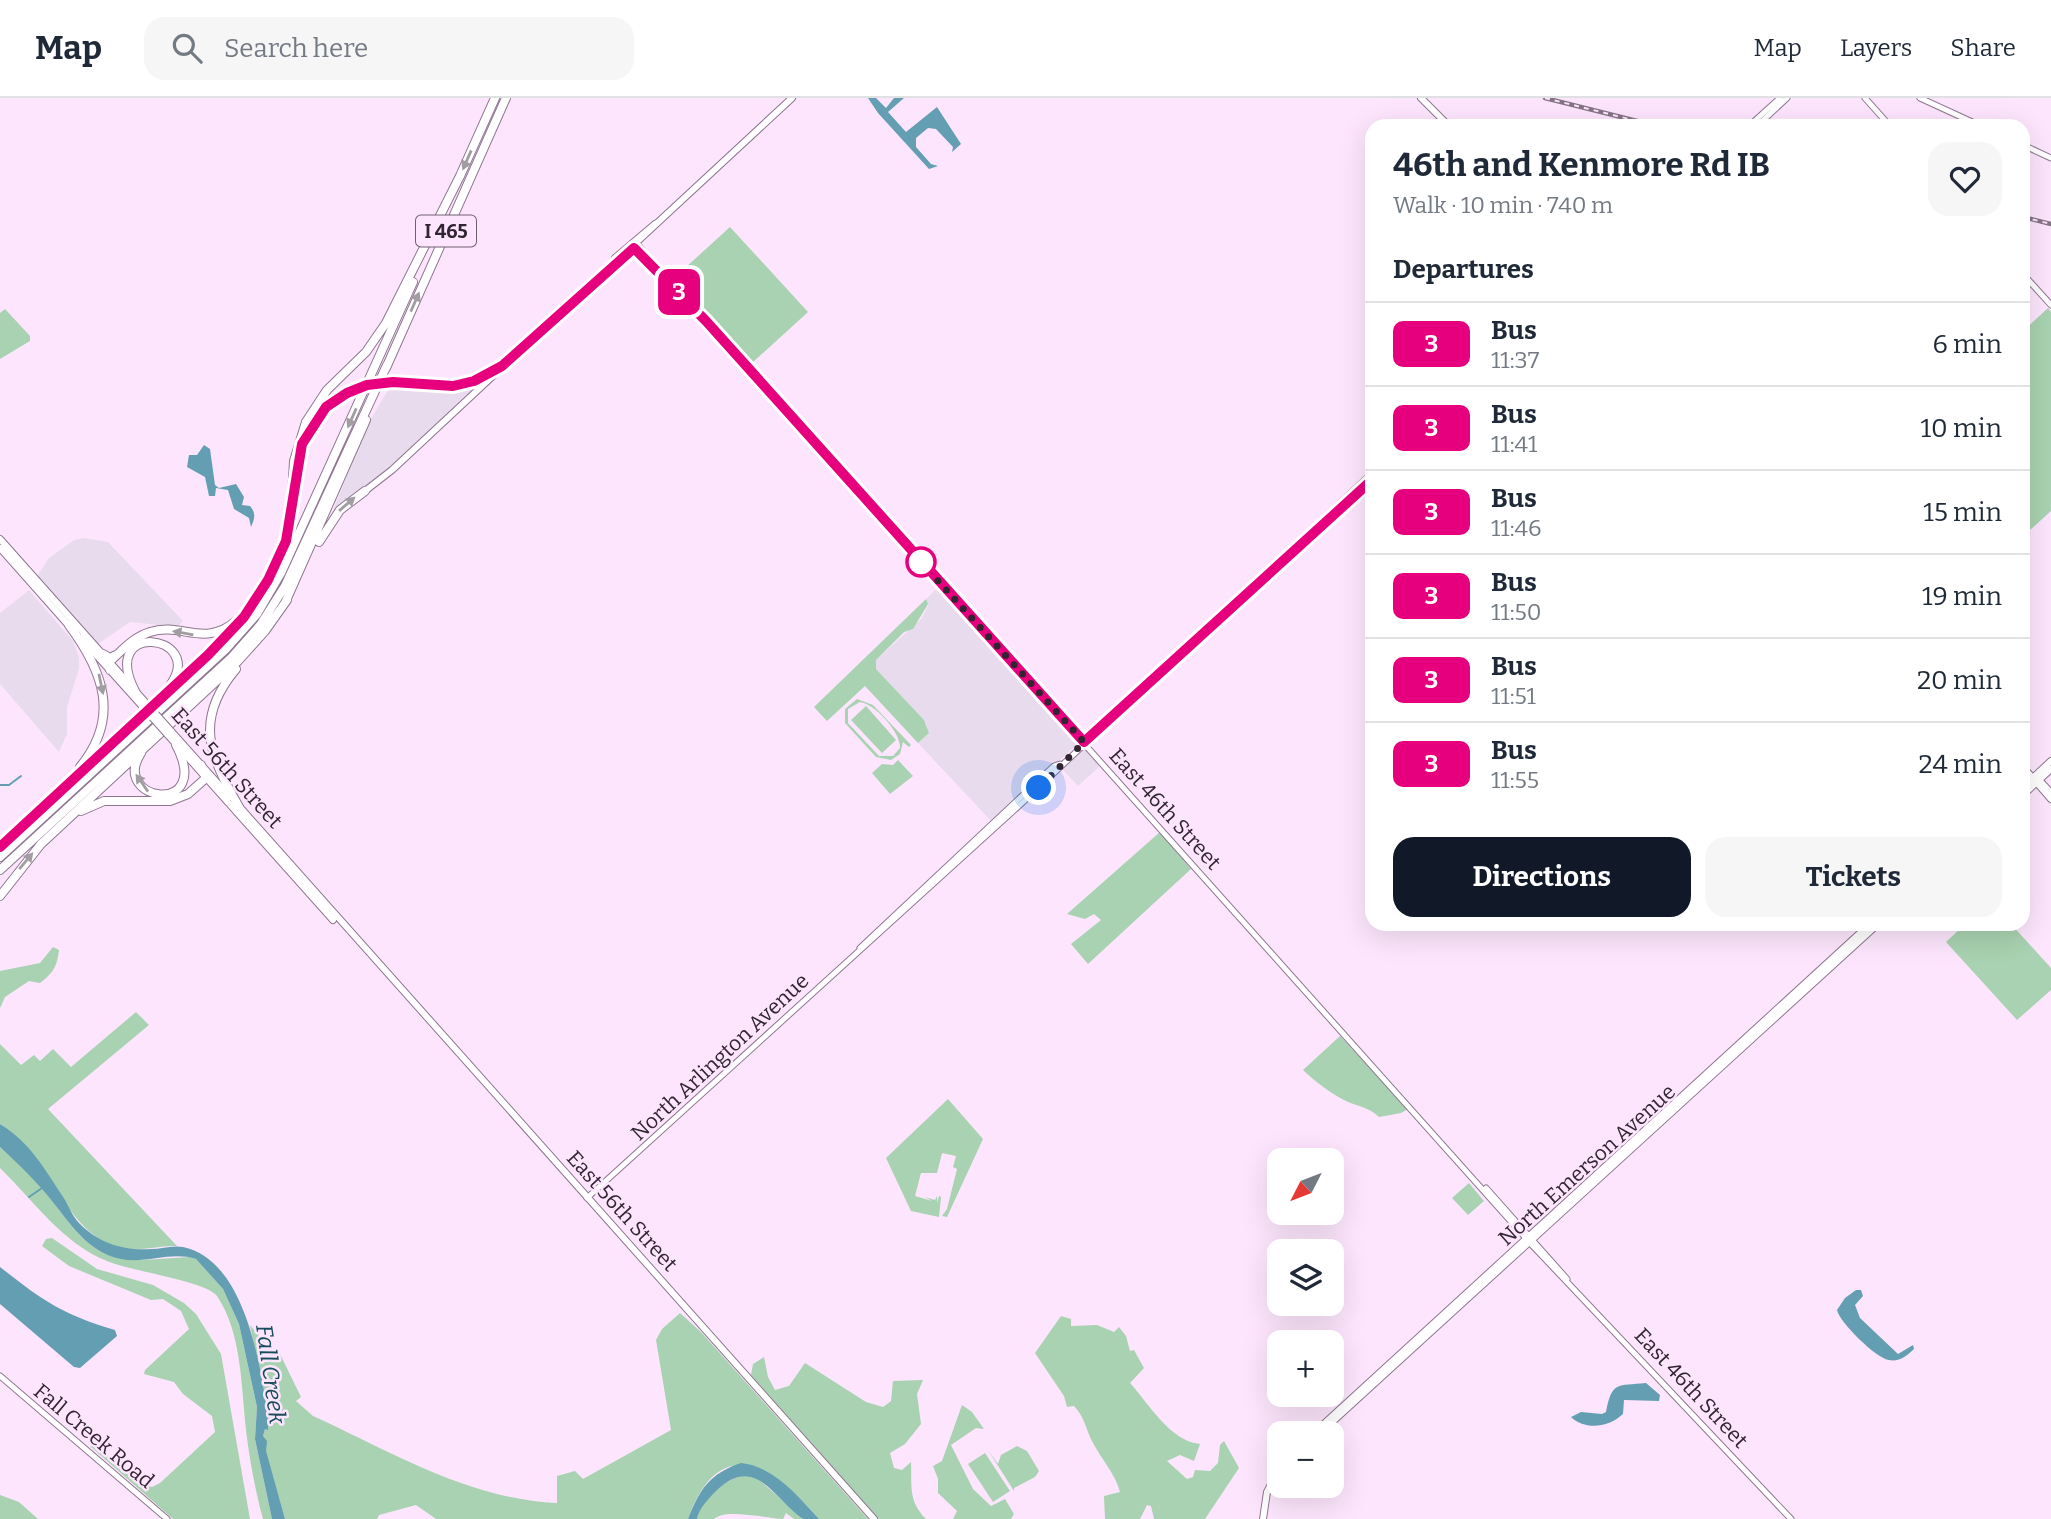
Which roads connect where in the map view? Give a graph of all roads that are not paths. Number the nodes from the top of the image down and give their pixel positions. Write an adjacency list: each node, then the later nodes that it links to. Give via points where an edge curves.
1 (495, 98): 16 (highway, I 465, one-way to 16)
2 (506, 98): 20 (highway, I 465, one-way to 2)
3 (792, 98): 17 (main road)
4 (1421, 98): 9 (main road)
5 (1780, 98): 10 (main road)
6 (1787, 98): 11 (main road)
7 (1865, 98): 12 (main road)
8 (1920, 98): 13 (main road)
9 (1440, 119)
10 (1757, 119)
11 (1764, 119)
12 (1884, 119)
13 (1966, 119)
14 (2030, 148): 15 (main road)
15 (2051, 158)
16 (439, 221): 23 (highway, via 379,336 327,390 310,415 297,447); 59 (highway, I 465, one-way to 59, via 281,573 261,607 226,649)
17 (634, 244): 21 (main road); 41 (main road, East 46th Street)
18 (2030, 282): 19 (main road)
19 (2051, 305)
20 (387, 365): 30 (highway, via 350,461); 60 (highway, I 465, via 292,573 261,624 228,660)
21 (502, 366): 22 (highway)
22 (477, 384): 23 (highway, bridge, via 443,387 390,382 356,388 334,400 316,418 302,444); 26 (main road)
23 (295, 472): 29 (highway, via 290,531)
24 (1365, 480): 31 (main road, North Arlington Avenue)
25 (1365, 486): 31 (main road, North Arlington Avenue, via 1236,606)
26 (365, 491): 30 (highway, one-way to 26, via 333,518)
27 (0, 539): 34 (main road, East 56th Street)
28 (0, 548): 32 (main road, East 56th Street)
29 (258, 595): 35 (highway, one-way to 35, via 235,622 220,631 203,635 152,632); 38 (highway, via 225,638)
30 (285, 603): 33 (highway)
31 (1229, 607): 41 (main road, North Arlington Avenue)
32 (69, 625): 36 (main road, East 56th Street); 55 (highway, one-way to 55, via 96,665 103,718 89,755)
33 (256, 643): 42 (highway); 56 (highway, via 224,684 211,722 214,761)
34 (103, 654): 35 (highway); 36 (main road, East 56th Street)
35 (119, 654): 36 (highway)
36 (110, 666): 37 (main road, East 56th Street); 39 (main road, East 56th Street)
37 (135, 691): 38 (highway, via 127,673 128,656 143,643 160,642 174,654 178,668); 39 (main road, East 56th Street)
38 (159, 700): 55 (highway)
39 (144, 704): 40 (main road, East 56th Street, bridge)
40 (169, 733): 43 (main road, East 56th Street); 45 (main road, East 56th Street)
41 (1084, 742): 65 (main road, North Arlington Avenue); 66 (main road, East 46th Street)
42 (149, 743): 43 (highway, one-way to 42, via 185,762 185,777 176,790 159,795 145,790 135,774 137,760); 57 (highway)
43 (176, 745): 49 (main road, East 56th Street)
44 (2051, 761): 50 (main road)
45 (201, 765): 49 (highway); 56 (main road, East 56th Street)
46 (2051, 769): 50 (main road)
47 (2030, 771): 50 (main road)
48 (2030, 773): 50 (main road)
49 (206, 778): 57 (highway, via 170,801 94,804); 62 (main road, East 56th Street)
50 (2036, 779): 51 (main road); 52 (main road); 53 (main road); 54 (main road)
51 (2030, 783)
52 (2030, 786)
53 (2051, 793)
54 (2051, 799)
55 (46, 804): 58 (highway)
56 (239, 807): 62 (main road, East 56th Street)
57 (56, 830): 61 (highway, one-way to 57)
58 (0, 847)
59 (0, 858)
60 (0, 870)
61 (0, 896)
62 (343, 927): 65 (main road, East 56th Street)
63 (1862, 931): 66 (main road, North Emerson Avenue)
64 (1870, 931): 66 (main road, North Emerson Avenue)
65 (589, 1200): 72 (main road, East 56th Street)
66 (1529, 1238): 68 (main road, North Emerson Avenue); 69 (main road, North Emerson Avenue); 74 (main road, East 46th Street)
67 (0, 1376): 71 (main road, Fall Creek Road)
68 (1327, 1421)
69 (1333, 1421)
70 (1267, 1492): 73 (main road)
71 (167, 1519)
72 (874, 1519)
73 (1263, 1519)
74 (1790, 1519)

